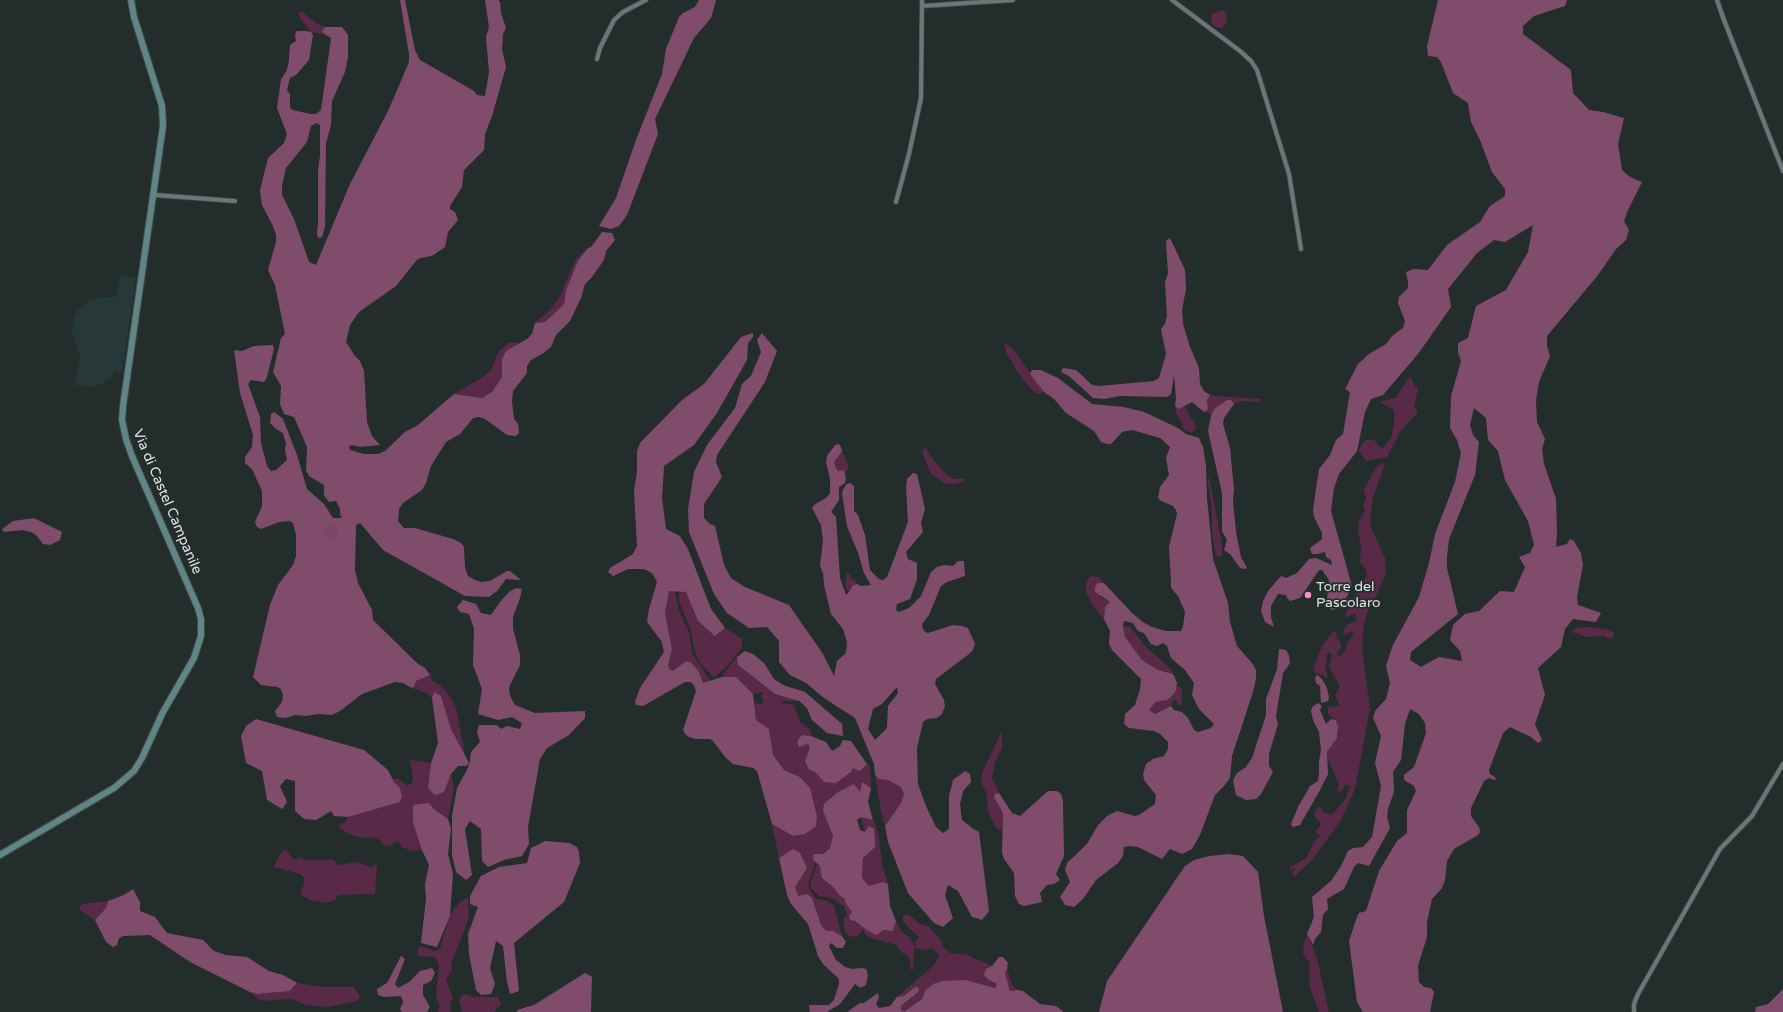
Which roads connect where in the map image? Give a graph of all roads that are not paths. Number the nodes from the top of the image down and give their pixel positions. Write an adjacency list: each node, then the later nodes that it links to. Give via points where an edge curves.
1 (131, 0): 10 (street, Via di Castel Campanile, via 163,116)
2 (646, 0): 8 (street, via 623,12 614,20)
3 (922, 0): 7 (street)
4 (1014, 0): 7 (street)
5 (1172, 0): 13 (street, via 1240,51 1257,70 1289,174)
6 (1717, 0): 9 (street)
7 (922, 6): 12 (street, via 921,98)
8 (597, 60)
9 (1783, 171)
10 (154, 195): 11 (street); 15 (street, Via di Castel Campanile, via 122,420 130,452 200,612 201,639 194,658 163,712 134,771 114,788)
11 (235, 200)
12 (896, 202)
13 (1301, 248)
14 (1783, 764): 16 (street, via 1752,816 1720,849 1638,994)
15 (0, 855)
16 (1634, 1012)

